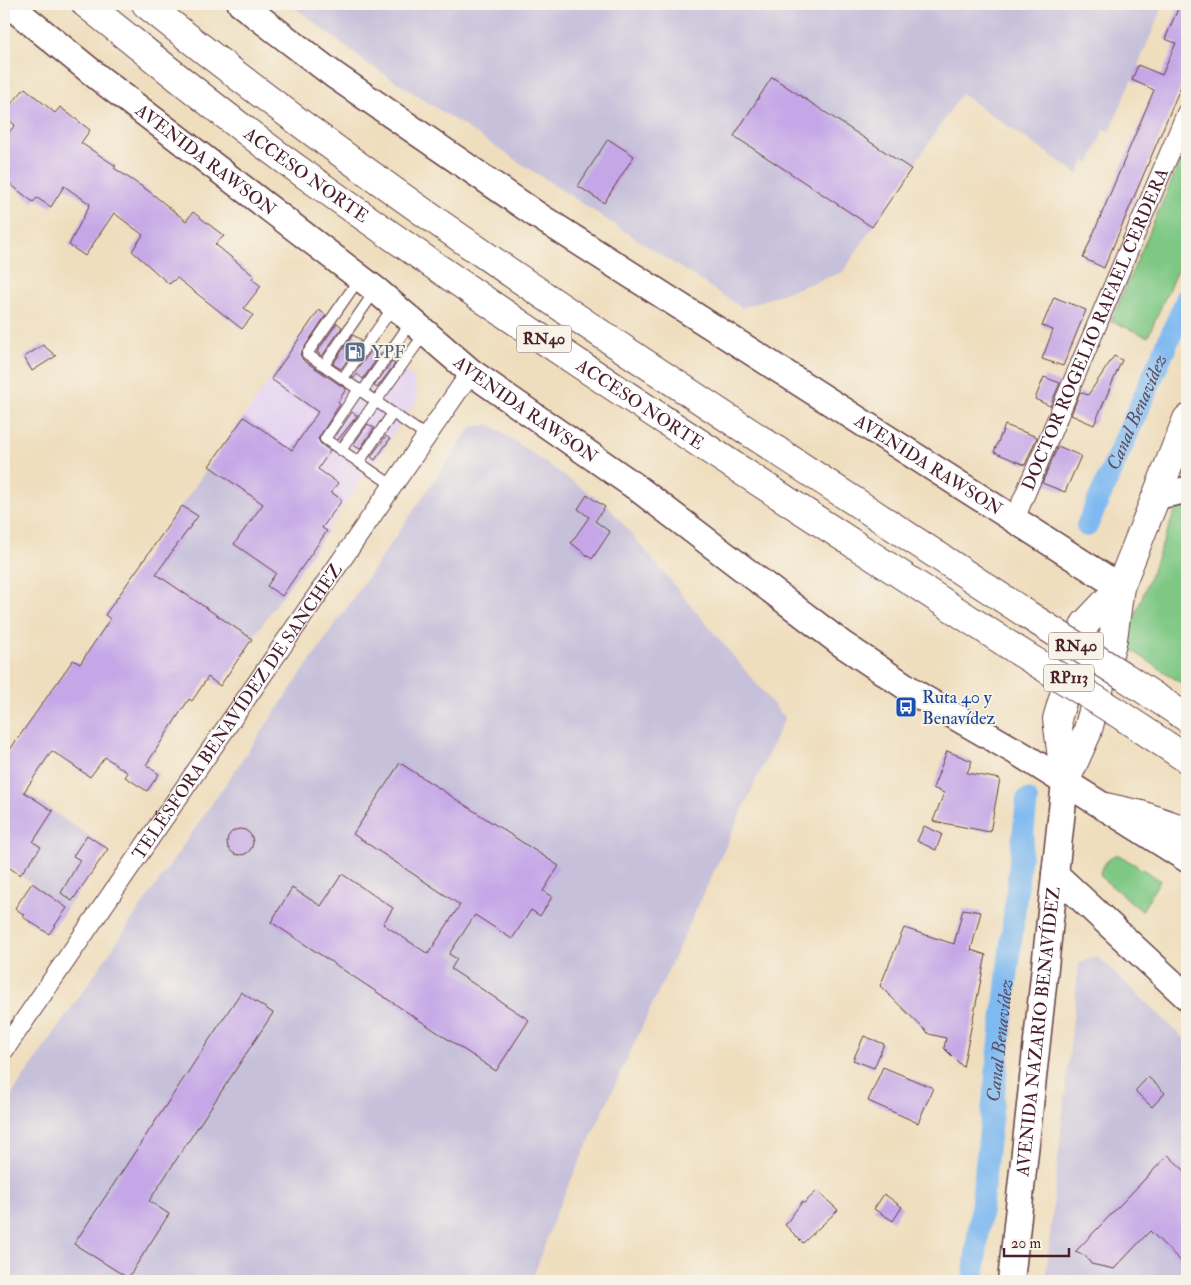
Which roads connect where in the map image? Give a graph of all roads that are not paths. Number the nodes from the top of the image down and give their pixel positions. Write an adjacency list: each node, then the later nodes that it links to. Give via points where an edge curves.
1 (8, 4): 6 (street, AVENIDA RAWSON)
2 (86, 4): 23 (main road, ACCESO NORTE / RN40, bridge, via 200,96 306,175 596,374)
3 (146, 4): 22 (main road, ACCESO NORTE / RN40, bridge, via 328,144 526,282)
4 (241, 4): 20 (street, AVENIDA RAWSON, via 334,75 537,215)
5 (1187, 112): 20 (street, DOCTOR ROGELIO RAFAEL CERDERA)
6 (393, 305): 7 (lane); 7 (lane, via 308,354); 8 (street, AVENIDA RAWSON); 9 (lane); 10 (lane); 11 (lane)
7 (324, 365): 9 (lane)
8 (470, 372): 14 (street, TELÉSFORA BENAVÍDEZ DE SANCHEZ); 24 (street, AVENIDA RAWSON, via 636,488 842,644 923,698)
9 (343, 378): 10 (lane)
10 (360, 391): 11 (lane); 15 (lane, via 325,438)
11 (377, 402): 12 (lane); 15 (lane)
12 (393, 413): 14 (lane); 16 (lane)
13 (1187, 420): 19 (main road, AVENIDA NAZARIO BENAVÍDEZ / RP113)
14 (426, 436): 17 (street, TELÉSFORA BENAVÍDEZ DE SANCHEZ)
15 (341, 450): 16 (lane)
16 (359, 462): 17 (lane)
17 (392, 486): 30 (street, TELÉSFORA BENAVÍDEZ DE SANCHEZ)
18 (1187, 490): 19 (street)
19 (1156, 496): 21 (main road, AVENIDA NAZARIO BENAVÍDEZ / RP113)
20 (1015, 518): 21 (street, AVENIDA RAWSON)
21 (1120, 587): 24 (main road, AVENIDA NAZARIO BENAVÍDEZ / RP113, via 1113,639 1087,733)
22 (1187, 718)
23 (1187, 759)
24 (1065, 782): 25 (street, AVENIDA RAWSON); 28 (street, AVENIDA NAZARIO BENAVÍDEZ / RP113)
25 (1105, 807): 26 (main road); 27 (street, AVENIDA RAWSON)
26 (1187, 831)
27 (1187, 859)
28 (1055, 874): 29 (street); 31 (street, AVENIDA NAZARIO BENAVÍDEZ / RP113)
29 (1187, 997)
30 (4, 1050)
31 (1011, 1281)

